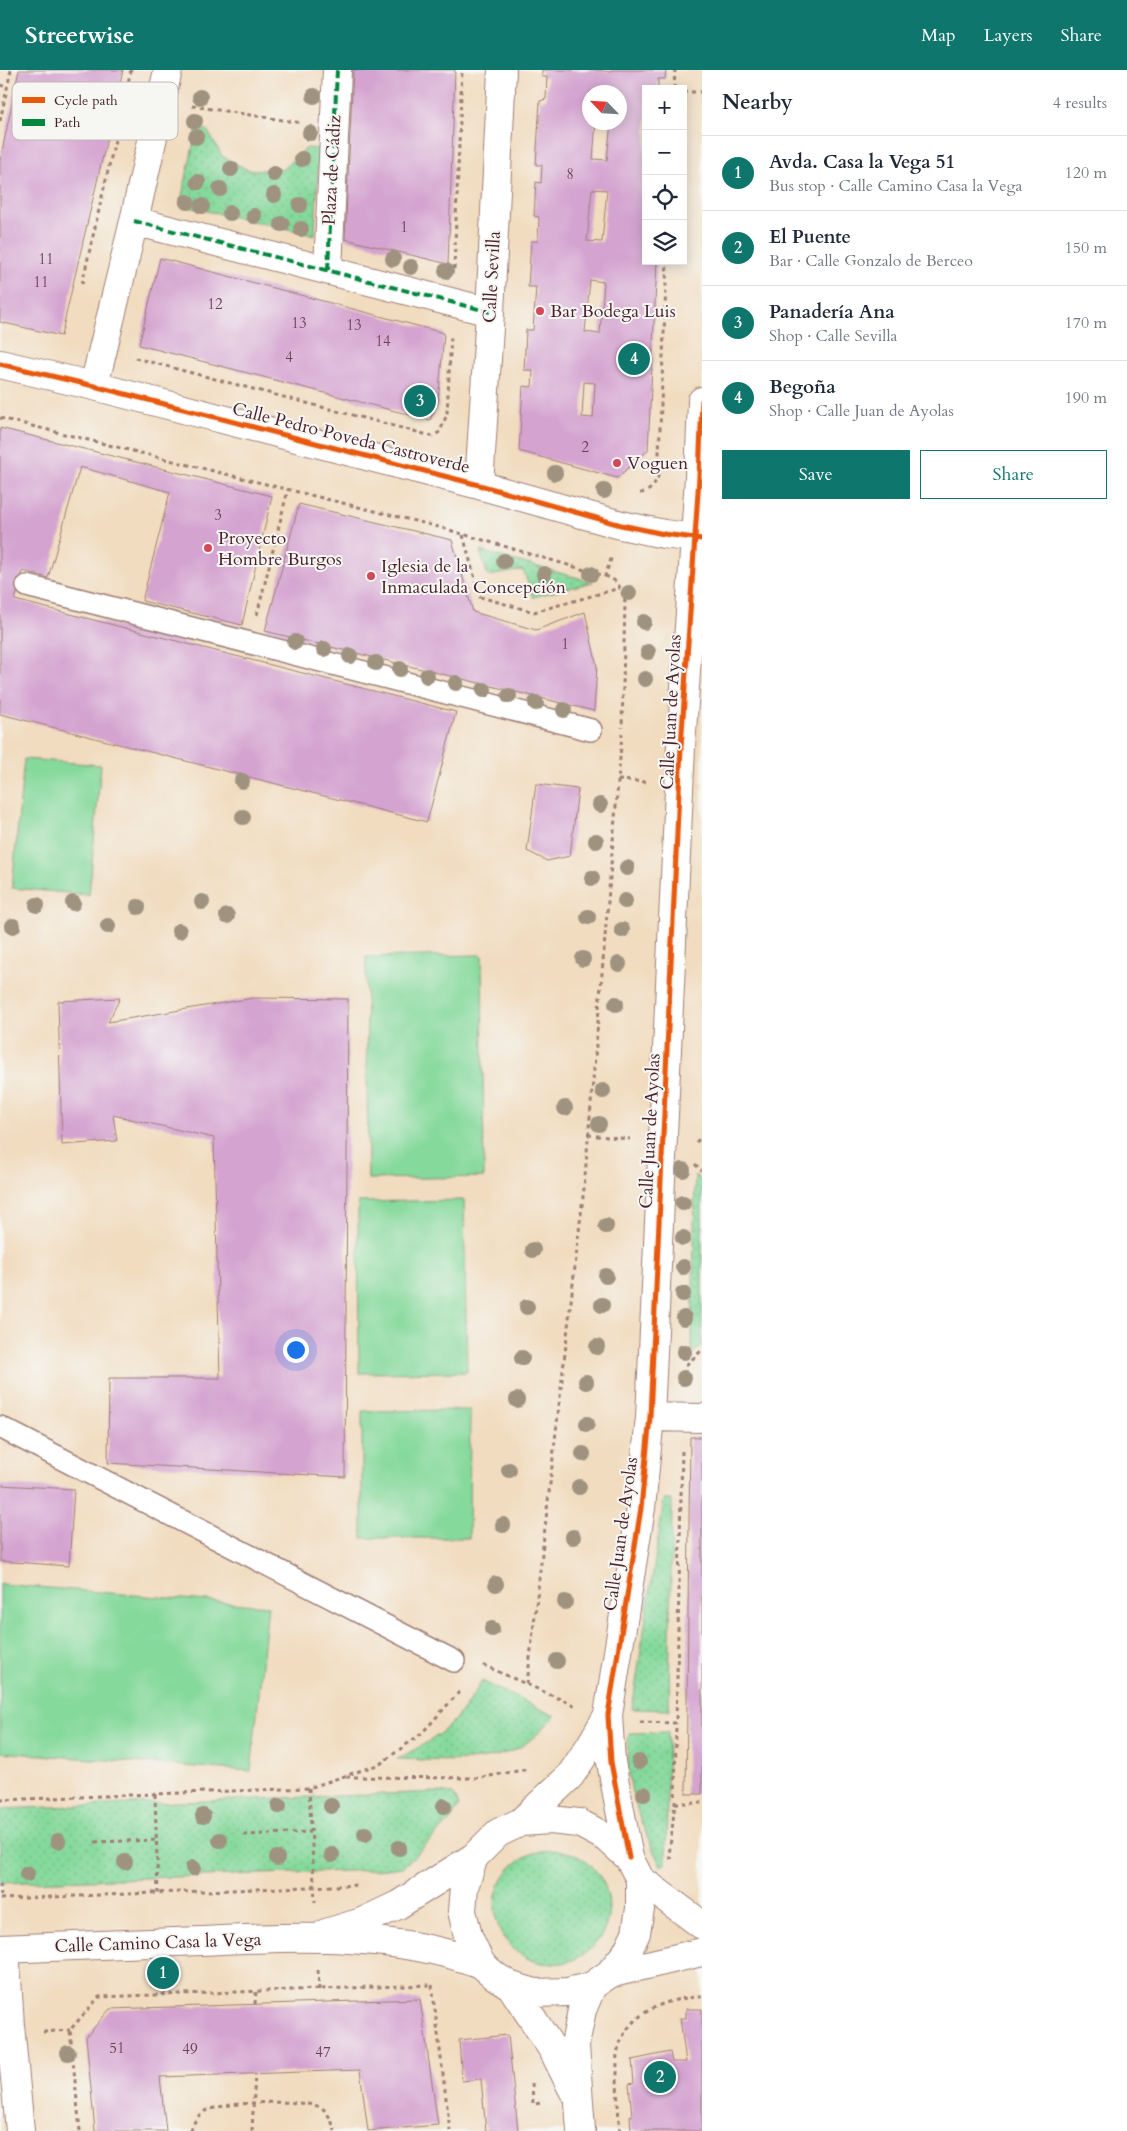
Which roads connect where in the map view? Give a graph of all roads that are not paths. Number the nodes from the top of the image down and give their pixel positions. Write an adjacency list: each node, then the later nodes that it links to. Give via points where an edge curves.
1 (337, 70): 5 (street, Plaza de Cádiz)
2 (502, 70): 6 (street, Calle Sevilla)
3 (152, 140): 4 (street)
4 (134, 221): 5 (street); 8 (street)
5 (328, 270): 6 (street)
6 (490, 312): 10 (street, Calle Sevilla)
7 (0, 364): 8 (street, Calle Pedro Poveda Castroverde)
8 (94, 386): 10 (street, Calle Pedro Poveda Castroverde)
9 (702, 401): 11 (street, Calle Juan de Ayolas)
10 (479, 485): 11 (street, Calle Pedro Poveda Castroverde, via 621,525)
11 (698, 539): 14 (street, Calle Juan de Ayolas, via 682,747)
12 (27, 586): 13 (lane)
13 (591, 730)
14 (650, 1417): 15 (street); 18 (street, Calle Juan de Ayolas, via 641,1508)
15 (702, 1418)
16 (0, 1427): 17 (lane)
17 (454, 1661)
18 (608, 1715): 19 (street, Calle Juan de Ayolas, via 570,1776); 21 (street, Calle Juan de Ayolas, via 611,1762)
19 (522, 1822): 20 (street, via 498,1833); 21 (street, via 578,1823 607,1838)
20 (474, 1857): 23 (street, Calle Camino Casa la Vega, via 398,1905 362,1922); 26 (street, via 464,1887 462,1911 468,1936)
21 (635, 1868): 22 (street); 27 (street, via 640,1909 636,1933 627,1952)
22 (702, 1925)
23 (316, 1936): 24 (street, Calle Camino Casa la Vega); 26 (street, Calle Camino Casa la Vega, via 408,1944 450,1952)
24 (3, 1949): 29 (street)
25 (702, 1952): 27 (street)
26 (481, 1964): 28 (street)
27 (601, 1980): 28 (street, via 567,1992 535,1993); 30 (street, via 582,2010 575,2045)
28 (512, 1986): 30 (street, via 553,2050)
29 (5, 2015): 31 (street)
30 (579, 2100): 32 (street)
31 (20, 2131)
32 (581, 2131)

